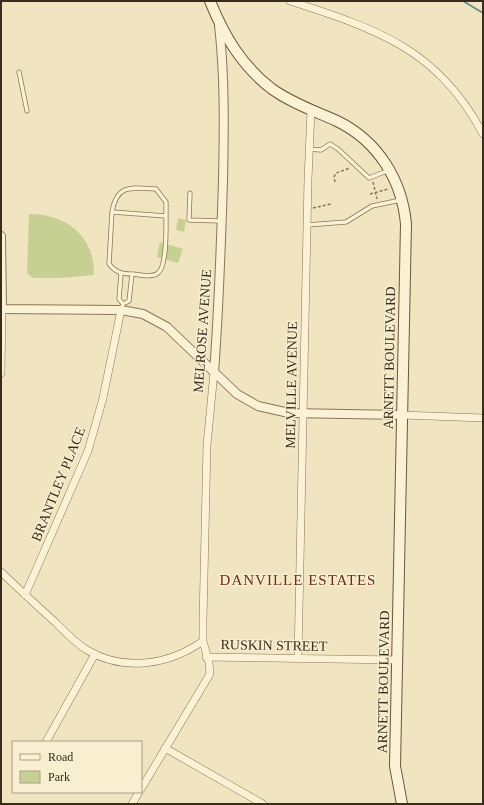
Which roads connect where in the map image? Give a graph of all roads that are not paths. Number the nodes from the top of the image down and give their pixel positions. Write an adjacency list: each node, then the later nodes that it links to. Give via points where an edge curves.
1 (210, 1): 3 (main road, ARNETT BOULEVARD)
2 (290, 1): 7 (street, via 379,32 414,52 453,87)
3 (219, 23): 6 (main road, ARNETT BOULEVARD, via 238,54 258,77 286,98); 14 (street, MELROSE AVENUE, via 224,80)
4 (19, 72): 5 (lane)
5 (27, 111)
6 (311, 111): 8 (street, MELVILLE AVENUE); 9 (main road, ARNETT BOULEVARD, via 336,121 360,135 380,155)
7 (483, 134)
8 (309, 149): 9 (lane, via 321,150 330,144 369,178); 15 (street, MELVILLE AVENUE)
9 (390, 170): 11 (main road, ARNETT BOULEVARD)
10 (190, 193): 14 (lane, via 189,220)
11 (402, 200): 15 (lane, via 378,205 346,222); 24 (main road, ARNETT BOULEVARD, via 406,224)
12 (112, 212): 13 (lane); 13 (lane, via 114,200 128,188 156,189 166,202); 17 (lane, via 110,264 113,270)
13 (166, 216): 18 (lane, via 164,265 158,274)
14 (222, 221): 22 (street, MELROSE AVENUE)
15 (307, 225): 23 (street, MELVILLE AVENUE)
16 (1, 236): 20 (street)
17 (121, 274): 18 (lane); 19 (lane, via 119,299)
18 (132, 274): 19 (lane, via 128,300)
19 (122, 307): 20 (street); 22 (street, via 143,314 167,328); 27 (street, BRANTLEY PLACE, via 103,398 90,445)
20 (1, 309): 21 (street)
21 (1, 372)
22 (214, 372): 23 (street, via 237,394 258,406 280,412); 28 (street, MELROSE AVENUE, via 207,445)
23 (304, 413): 24 (street); 31 (street, MELVILLE AVENUE)
24 (402, 415): 25 (street); 32 (main road, ARNETT BOULEVARD)
25 (483, 418)
26 (1, 572): 27 (street)
27 (25, 595): 29 (street, via 80,645)
28 (203, 641): 29 (street, via 181,654 154,662 118,662); 30 (street, MELROSE AVENUE)
29 (95, 654): 33 (street)
30 (206, 657): 31 (street, RUSKIN STREET); 34 (street, RUSKIN STREET, via 210,668 209,678)
31 (298, 658): 32 (street, RUSKIN STREET)
32 (398, 660): 39 (main road, ARNETT BOULEVARD, via 395,766)
33 (47, 741)
34 (165, 748): 35 (street, RUSKIN STREET); 38 (street)
35 (142, 786)
36 (138, 793): 37 (street)
37 (132, 804)
38 (263, 804)
39 (402, 804)

